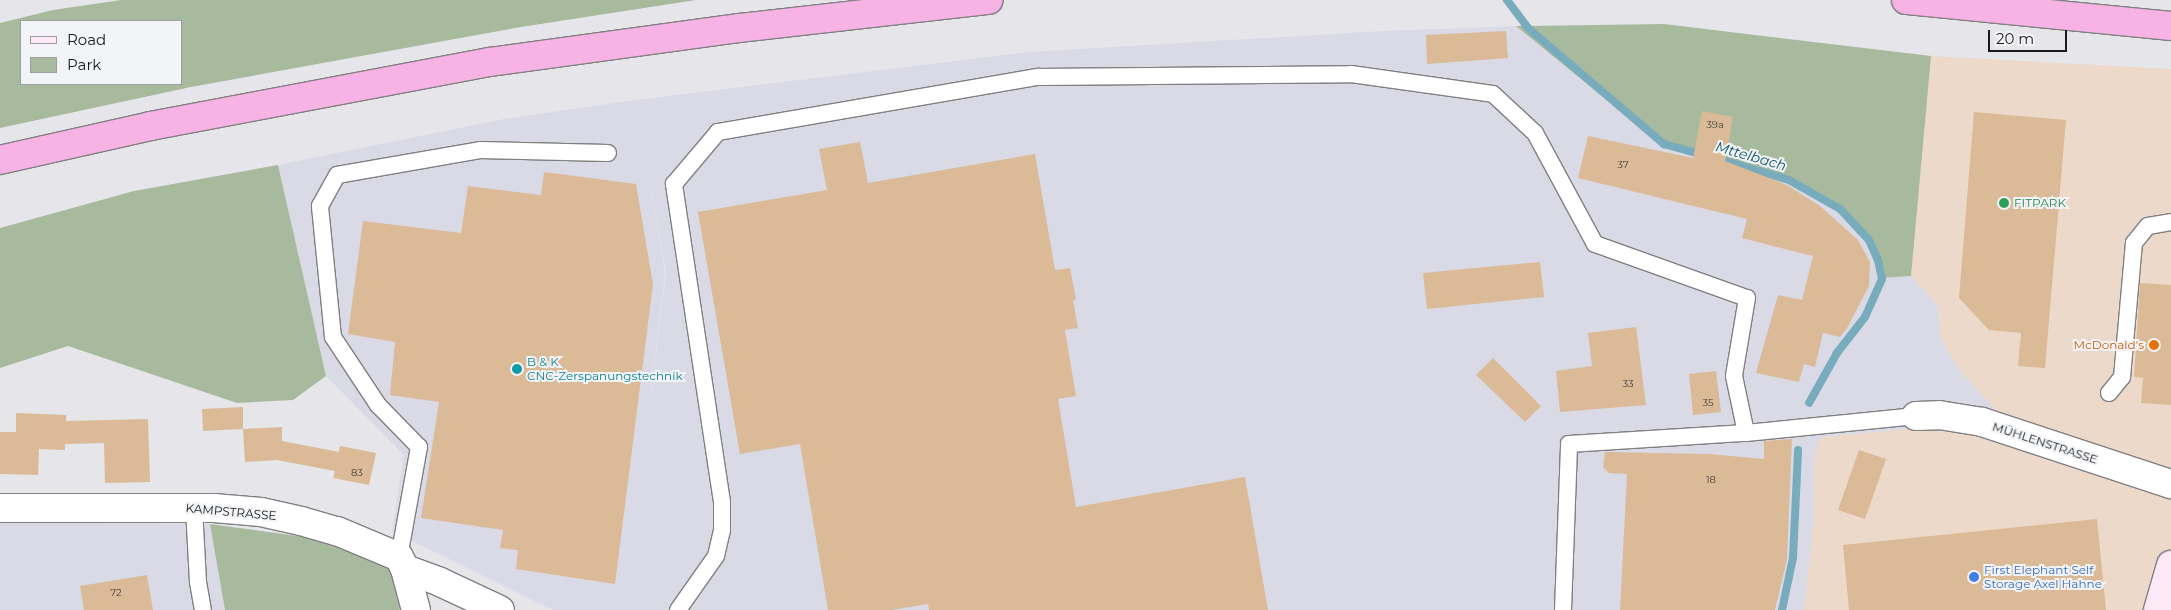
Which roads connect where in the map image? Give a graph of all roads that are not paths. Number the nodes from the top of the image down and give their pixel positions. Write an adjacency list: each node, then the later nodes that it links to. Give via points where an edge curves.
1 (988, 0): 5 (highway, via 739,28 490,62 151,126)
2 (1906, 0): 3 (highway)
3 (2171, 26)
4 (608, 152): 13 (lane, via 480,150 337,175 320,206 333,337 378,405 419,446)
5 (0, 160)
6 (2171, 222): 7 (lane, via 2148,226 2134,243 2122,377)
7 (2109, 393)
8 (1916, 416): 9 (lane); 10 (street, MÜHLENSTRASSE, via 1939,415 1982,422)
9 (1746, 432): 18 (lane, via 1734,376 1747,298 1595,244 1535,134 1493,94 1351,74 1038,77 718,132 674,184 722,502 722,530 716,556); 19 (lane, via 1569,444)
10 (2171, 484)
11 (0, 508): 12 (street, KAMPSTRASSE)
12 (194, 508): 13 (street, KAMPSTRASSE, via 261,512 301,521 338,531); 15 (lane, via 198,582)
13 (402, 563): 16 (street); 17 (street, KAMPSTRASSE)
14 (2171, 565): 20 (street)
15 (203, 610)
16 (416, 610)
17 (500, 610)
18 (678, 610)
19 (1563, 610)
20 (2158, 610)

